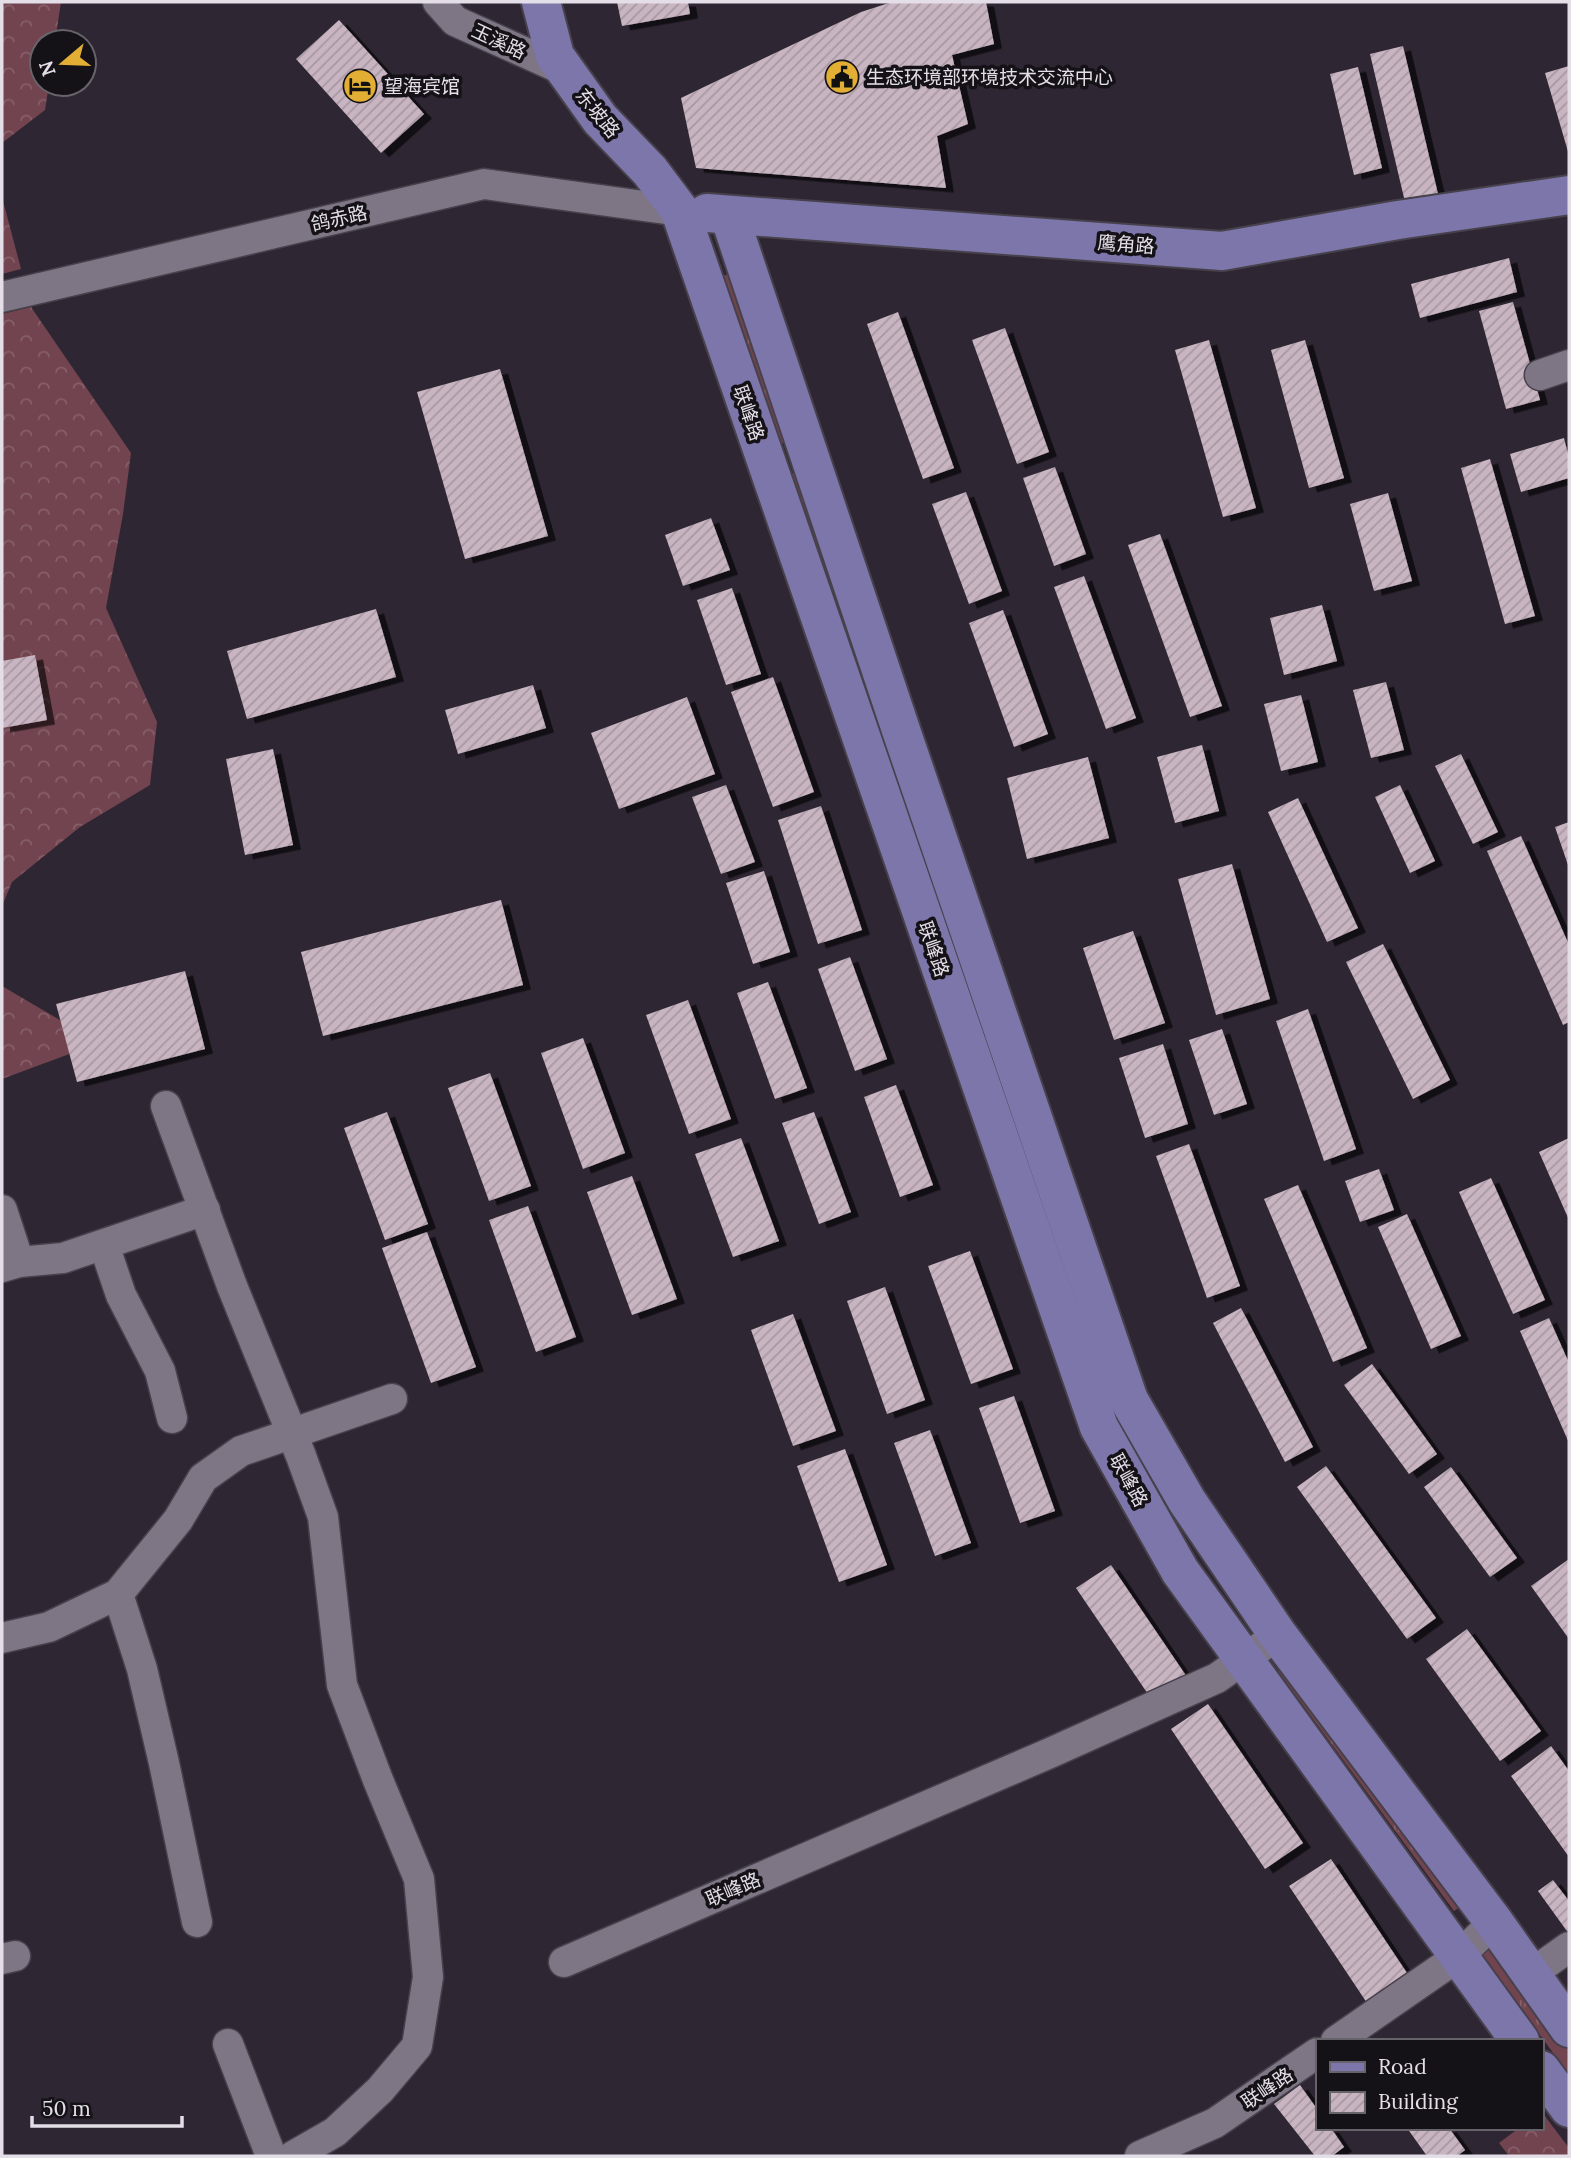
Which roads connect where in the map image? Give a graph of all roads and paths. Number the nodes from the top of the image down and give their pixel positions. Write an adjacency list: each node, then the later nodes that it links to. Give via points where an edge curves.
1 (438, 2): 3 (street, 玉溪路, via 455,21)
2 (541, 2): 3 (main road, 东坡路, via 555,57)
3 (566, 72): 5 (main road, 东坡路, via 600,119 650,171)
4 (1569, 195): 6 (main road, 鹰角路, via 1222,251)
5 (680, 211): 6 (main road, 鹰角路); 7 (street, 鸽赤路, via 484,184); 21 (main road, 联峰路, via 1099,1427 1180,1571)
6 (729, 215): 19 (main road, 联峰路, via 1129,1400 1187,1501)
7 (2, 297)
8 (1569, 365): 9 (street)
9 (1541, 375)
10 (166, 1106): 12 (street)
11 (2, 1210): 14 (street)
12 (205, 1210): 13 (street); 17 (street)
13 (104, 1245): 14 (street, via 63,1258); 16 (street, via 121,1295 160,1371)
14 (11, 1264)
15 (392, 1399): 17 (street)
16 (172, 1418)
17 (292, 1433): 18 (street, via 241,1451 203,1478 178,1520); 36 (street, via 323,1517 342,1685 419,1879 428,1977 417,2046 380,2090 335,2132)
18 (118, 1594): 20 (street, via 49,1628); 22 (street, via 142,1668)
19 (1278, 1635): 21 (street, 联峰路); 23 (main road, 联峰路)
20 (2, 1638)
21 (1245, 1659): 25 (main road, 联峰路); 26 (street, 联峰路, via 1217,1678 1086,1737)
22 (197, 1922)
23 (1494, 1922): 25 (street); 27 (main road, 联峰路)
24 (1569, 1947): 27 (street)
25 (1459, 1956): 29 (street); 30 (main road, 联峰路)
26 (564, 1962)
27 (1531, 1973): 28 (main road, 联峰路)
28 (1569, 2028)
29 (1339, 2039)
30 (1519, 2039)
31 (228, 2044): 35 (street)
32 (1316, 2054): 37 (street, 联峰路, via 1215,2123)
33 (1543, 2073): 34 (main road)
34 (1569, 2108)
35 (271, 2156)
36 (293, 2156)
37 (1140, 2156)

